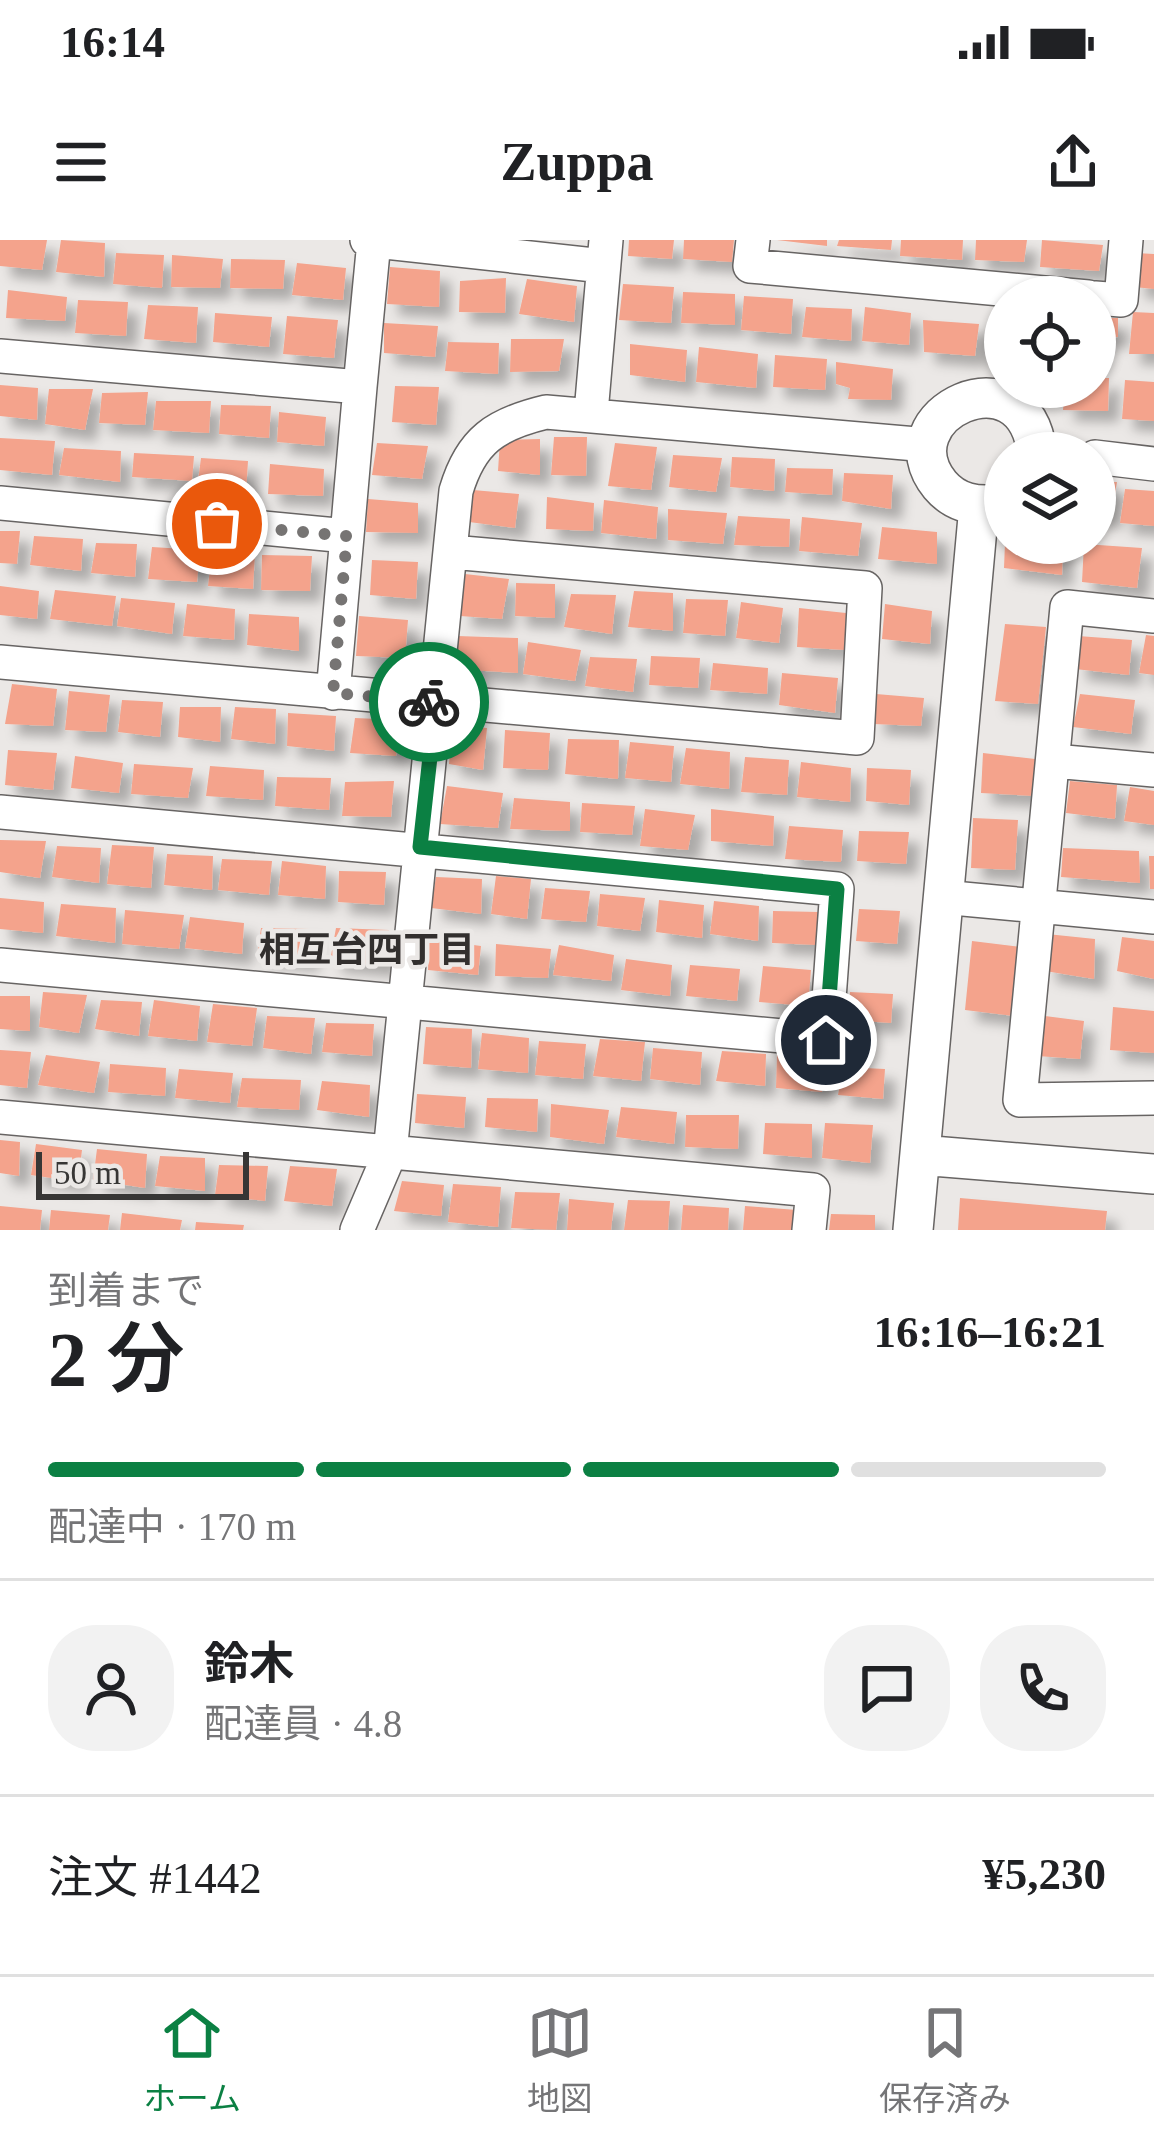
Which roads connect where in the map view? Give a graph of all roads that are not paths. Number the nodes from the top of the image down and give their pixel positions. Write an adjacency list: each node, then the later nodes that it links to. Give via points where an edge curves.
1 (370, 240): 4 (street); 8 (street)
2 (753, 240): 5 (street, via 750,266)
3 (1126, 240): 6 (street)
4 (604, 253): 9 (street)
5 (984, 287)
6 (1116, 299)
7 (0, 356): 8 (street)
8 (359, 387): 16 (street)
9 (591, 412): 11 (street); 17 (street, via 547,412 482,438 456,491)
10 (1033, 432): 11 (street, via 995,398 959,402)
11 (928, 445): 15 (street, via 935,479 962,502)
12 (1116, 460): 13 (street)
13 (1154, 464)
14 (0, 503): 16 (street)
15 (984, 503)
16 (347, 536): 21 (street)
17 (452, 552): 22 (street); 22 (street, via 865,588 857,738)
18 (984, 564): 27 (street)
19 (1154, 616): 23 (street, via 1067,607)
20 (1, 670): 21 (street)
21 (333, 693): 22 (street)
22 (436, 703): 26 (street)
23 (1054, 761): 24 (street); 28 (street)
24 (1154, 770)
25 (0, 812): 26 (street)
26 (420, 847): 31 (street); 31 (street, via 837,889 826,1040)
27 (942, 897): 28 (street); 35 (street)
28 (1042, 908): 29 (street); 32 (street, via 1020,1100)
29 (1154, 917)
30 (0, 965): 31 (street)
31 (409, 1000): 34 (street)
32 (1154, 1098)
33 (0, 1117): 34 (street)
34 (390, 1153): 37 (street); 38 (street, via 814,1190)
35 (920, 1155): 36 (street); 39 (street)
36 (1154, 1174)
37 (357, 1230)
38 (809, 1230)
39 (913, 1230)

